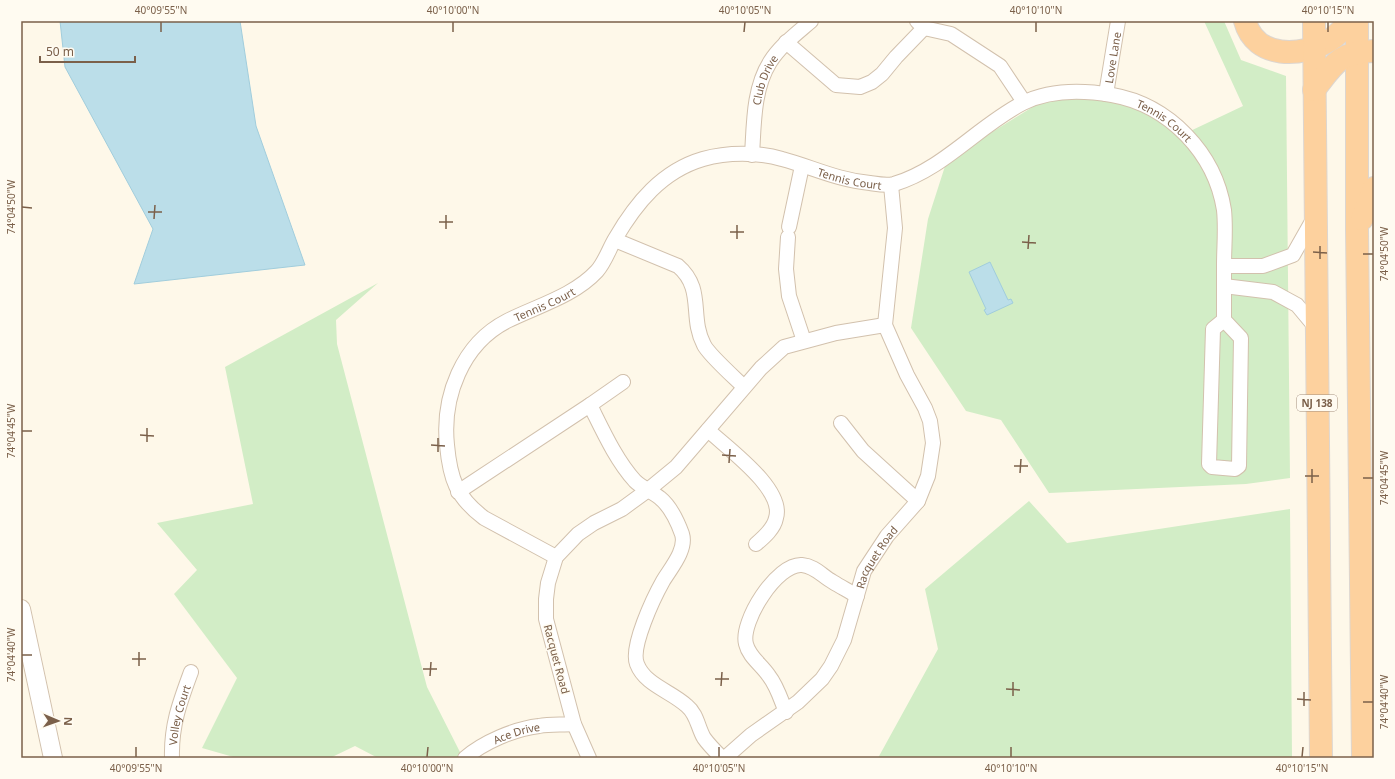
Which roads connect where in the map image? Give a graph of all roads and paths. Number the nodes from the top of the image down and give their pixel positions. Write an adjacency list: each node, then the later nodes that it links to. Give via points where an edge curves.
1 (811, 21): 8 (street, Club Drive)
2 (1118, 21): 12 (street, Love Lane)
3 (1244, 21): 9 (highway, via 1256,41 1273,50 1292,52)
4 (1314, 21): 9 (highway, NJ 138)
5 (1350, 21): 9 (highway, via 1330,41)
6 (1358, 21): 10 (highway)
7 (921, 25): 8 (street, via 882,74 860,87 836,85); 13 (street, via 951,34 1000,66)
8 (786, 42): 14 (street, Club Drive, via 770,62 759,85)
9 (1315, 47): 11 (highway, NJ 138)
10 (1366, 52): 11 (highway, via 1335,62); 19 (highway)
11 (1314, 90): 18 (highway, NJ 138)
12 (1106, 94): 13 (street, Tennis Court, via 1085,90); 21 (street, Tennis Court, via 1136,100 1165,116 1187,135 1204,157 1223,208)
13 (1024, 102): 16 (street, Tennis Court, via 929,169)
14 (752, 155): 15 (street, Tennis Court, via 774,157); 20 (street, Tennis Court, via 723,155 702,160 672,174 641,199)
15 (802, 166): 16 (street, Tennis Court, via 854,182); 26 (street, via 788,232 786,269 789,296)
16 (891, 185): 24 (street, Racquet Road, via 894,252 888,284)
17 (1374, 188): 19 (highway)
18 (1316, 216): 21 (street, via 1293,255 1263,266); 25 (highway, NJ 138)
19 (1357, 229): 48 (highway)
20 (615, 240): 28 (street, via 678,266 686,273 694,288 699,330 704,345); 33 (street, Tennis Court, via 599,270 582,284 504,322 481,339 469,353 453,385 446,422 449,467)
21 (1224, 266): 22 (street, Tennis Court)
22 (1224, 286): 23 (street, Tennis Court); 25 (street, via 1273,292 1297,305)
23 (1224, 320): 23 (street, via 1212,329 1210,464 1212,467 1235,469 1239,466 1241,338)
24 (885, 325): 26 (street, Racquet Road); 34 (street, Racquet Road, via 930,421 932,459)
25 (1317, 329): 47 (highway, NJ 138)
26 (804, 341): 28 (street, Racquet Road, via 784,347)
27 (623, 382): 29 (street)
28 (744, 387): 31 (street, Racquet Road)
29 (590, 406): 32 (street, via 624,467 636,482); 33 (street)
30 (841, 423): 34 (street, via 863,451)
31 (708, 430): 32 (street, Racquet Road, via 676,467); 35 (street, via 773,493 776,519)
32 (648, 490): 36 (street, Racquet Road, via 622,509 578,534); 46 (street, via 667,506 683,536 681,547 636,645 636,662 640,672 648,680 688,706 704,738)
33 (458, 492): 36 (street, Tennis Court, via 473,510 484,518)
34 (918, 500): 37 (street, Racquet Road, via 878,548 864,571)
35 (756, 544)
36 (556, 557): 41 (street, Racquet Road, via 548,583 546,619)
37 (857, 596): 40 (street, Racquet Road, via 844,640 831,666 810,692); 40 (street, via 814,569 800,565 792,566 780,575 760,601 748,625 746,644 749,652 770,677)
38 (21, 609): 42 (street)
39 (191, 672): 43 (street, Volley Court, via 174,723)
40 (786, 712): 46 (street, Racquet Road, via 751,735)
41 (574, 724): 44 (street, Ace Drive, via 540,725 516,731 480,747); 45 (street, Racquet Road)
42 (53, 758)
43 (172, 758)
44 (465, 758)
45 (589, 758)
46 (724, 758)
47 (1321, 758)
48 (1363, 758)

